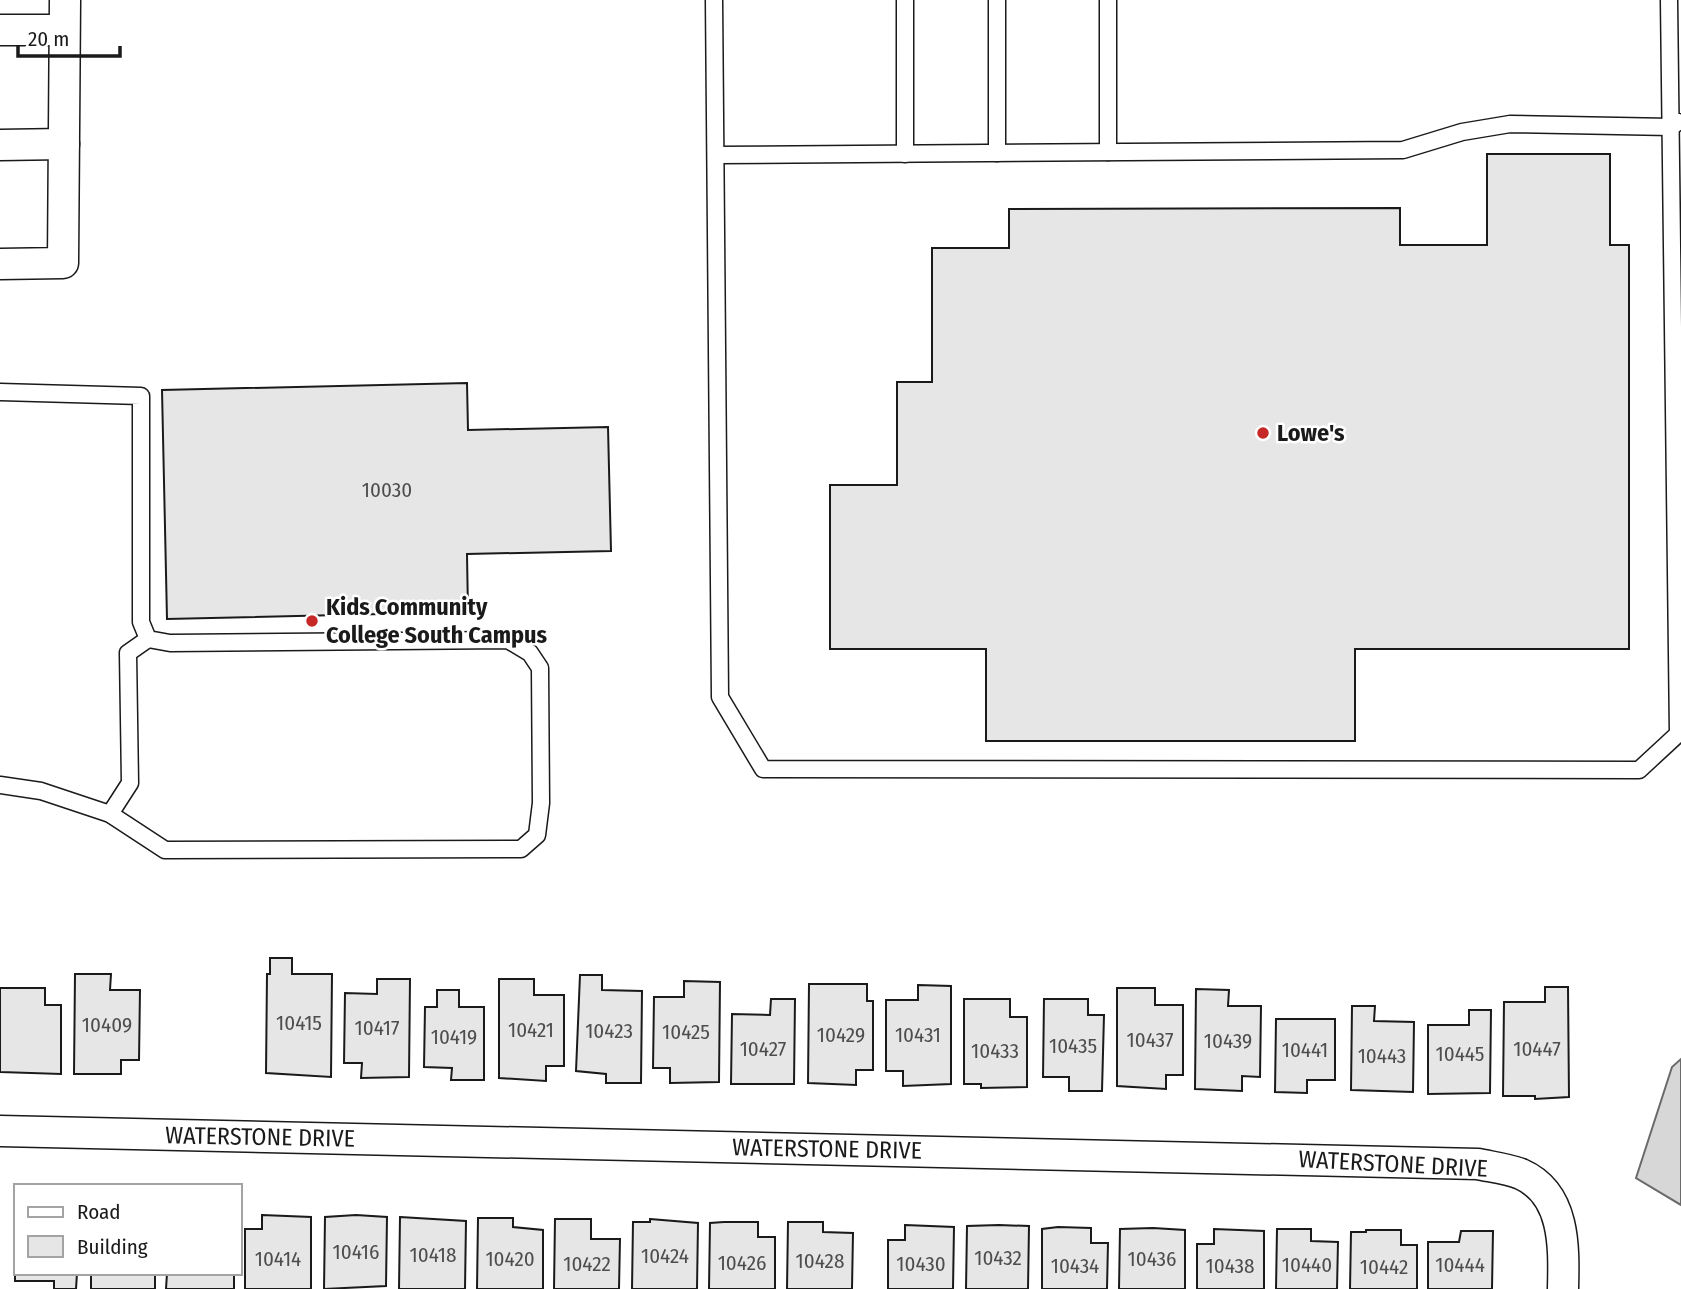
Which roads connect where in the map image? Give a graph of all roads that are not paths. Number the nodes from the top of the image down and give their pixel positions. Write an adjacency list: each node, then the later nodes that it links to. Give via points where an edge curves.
1 (65, 0): 8 (street)
2 (714, 0): 15 (lane)
3 (905, 0): 14 (lane)
4 (997, 0): 13 (lane)
5 (1108, 0): 12 (lane)
6 (1670, 0): 9 (lane)
7 (0, 30): 8 (street)
8 (64, 30): 10 (street)
9 (1676, 124): 12 (lane, via 1510,124 1462,132 1403,150); 18 (lane)
10 (64, 144): 11 (street); 16 (street, via 63,263)
11 (0, 145)
12 (1108, 152): 13 (lane)
13 (997, 153): 14 (lane)
14 (905, 154): 15 (lane)
15 (716, 155): 18 (lane, via 720,697 763,769 1639,770 1678,734)
16 (0, 264)
17 (0, 392): 19 (lane, via 141,396 141,622)
18 (1678, 442)
19 (148, 639): 21 (lane, via 128,653 130,783); 21 (lane, via 170,643 508,640 530,653 540,668 537,835 521,849 165,850)
20 (0, 785): 21 (lane, via 41,791)
21 (110, 814)
22 (0, 1131): 23 (street, WATERSTONE DRIVE, via 1478,1164 1522,1174 1550,1197 1562,1231)
23 (1563, 1289)

